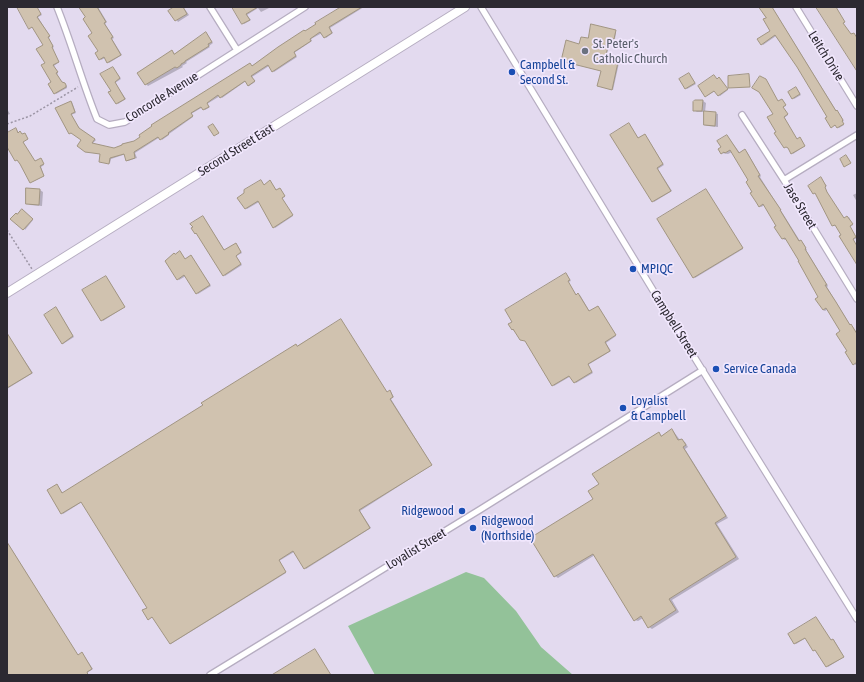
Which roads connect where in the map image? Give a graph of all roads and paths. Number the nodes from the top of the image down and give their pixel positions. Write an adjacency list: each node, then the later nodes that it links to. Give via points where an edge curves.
1 (57, 7): 8 (street, Concorde Avenue)
2 (210, 7): 7 (street)
3 (305, 7): 7 (street, Concorde Avenue)
4 (466, 7): 15 (main road, Second Street East)
5 (481, 7): 18 (street, Campbell Street)
6 (796, 7): 9 (street, Leitch Drive)
7 (237, 50): 8 (street, Concorde Avenue, via 125,122 109,125 96,119)
8 (83, 84): 11 (path, via 30,116)
9 (857, 106)
10 (742, 115): 13 (street, Jase Street)
11 (7, 124)
12 (857, 135): 13 (street)
13 (784, 180): 17 (street, Jase Street)
14 (7, 230): 15 (path)
15 (36, 275): 16 (main road, Second Street East)
16 (7, 293)
17 (857, 299)
18 (703, 370): 19 (street, Campbell Street); 20 (street, Loyalist Street, via 481,510)
19 (857, 618)
20 (210, 675)

